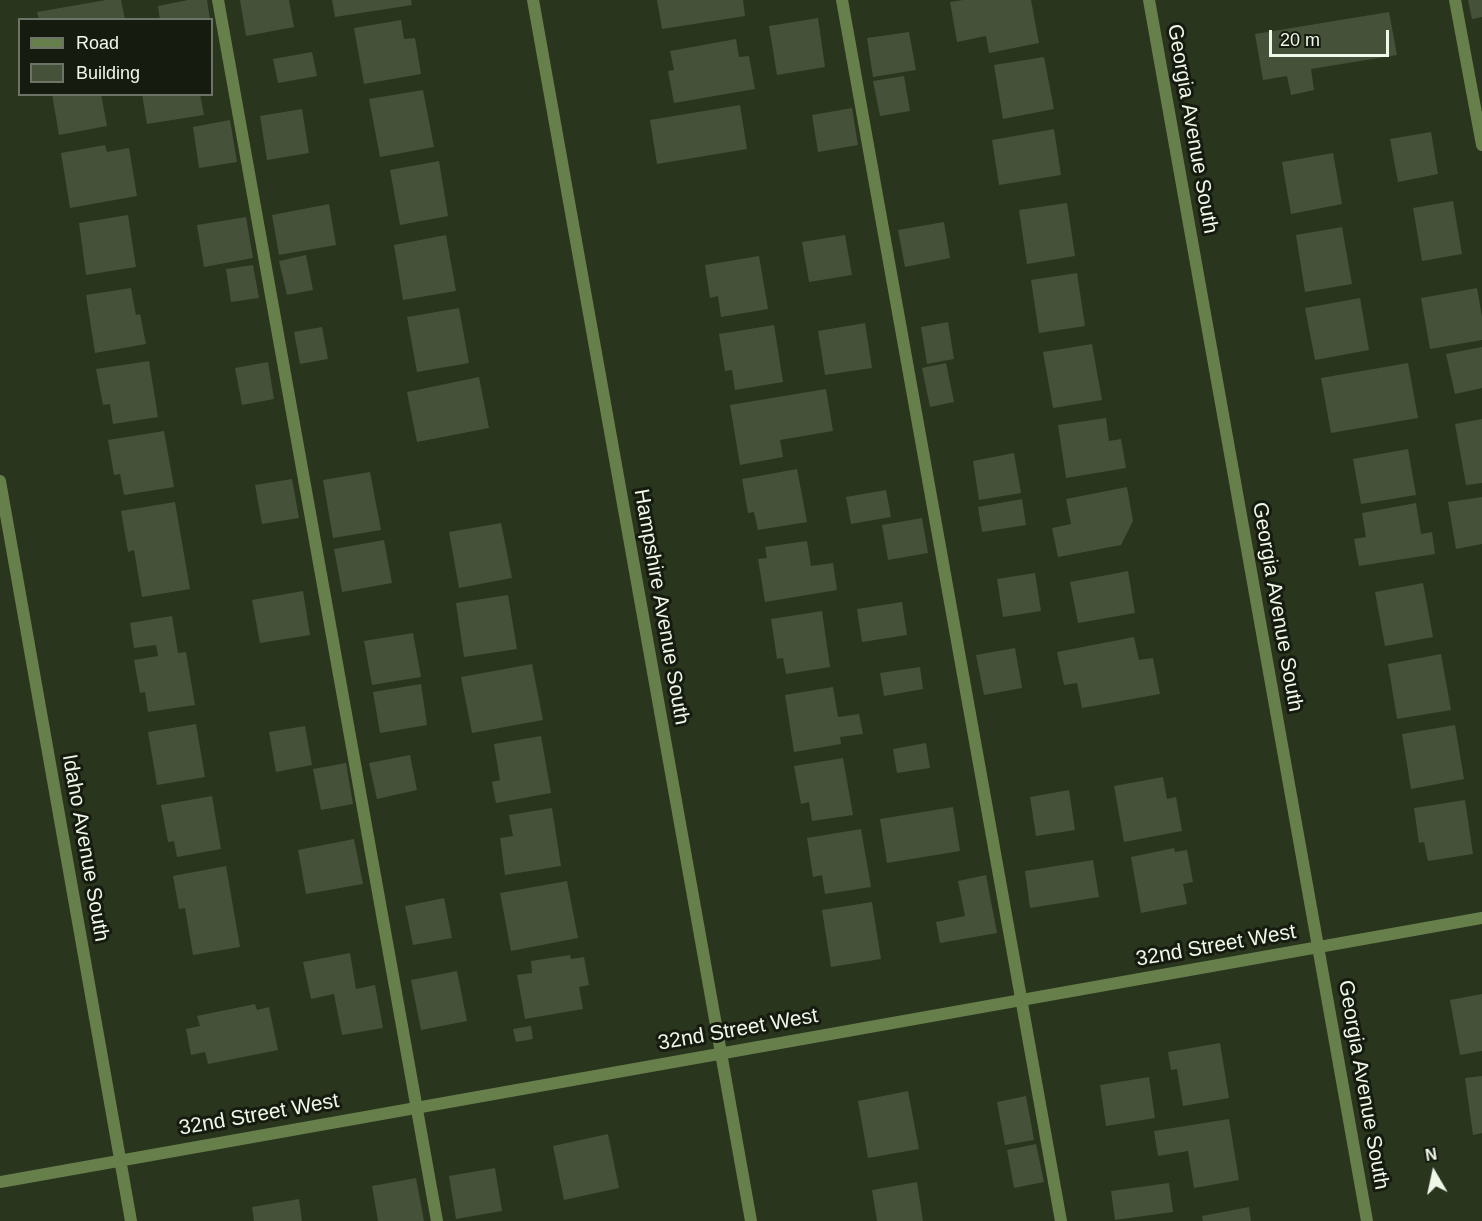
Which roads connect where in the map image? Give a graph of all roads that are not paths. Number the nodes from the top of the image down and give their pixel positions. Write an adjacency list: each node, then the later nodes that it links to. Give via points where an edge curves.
1 (218, 0): 12 (street)
2 (533, 0): 11 (street, Hampshire Avenue South)
3 (842, 0): 10 (street)
4 (1149, 0): 9 (street, Georgia Avenue South)
5 (1455, 0): 6 (street)
6 (1482, 145)
7 (0, 481): 13 (street, Idaho Avenue South)
8 (1482, 918): 9 (street, 32nd Street West)
9 (1319, 948): 10 (street, 32nd Street West); 19 (street, Georgia Avenue South)
10 (1020, 999): 11 (street, 32nd Street West); 18 (street)
11 (721, 1053): 12 (street, 32nd Street West); 17 (street, Hampshire Avenue South)
12 (417, 1107): 13 (street, 32nd Street West); 16 (street)
13 (120, 1160): 14 (street, 32nd Street West); 15 (street, Idaho Avenue South)
14 (0, 1182)
15 (131, 1221)
16 (437, 1221)
17 (751, 1221)
18 (1061, 1221)
19 (1367, 1221)

